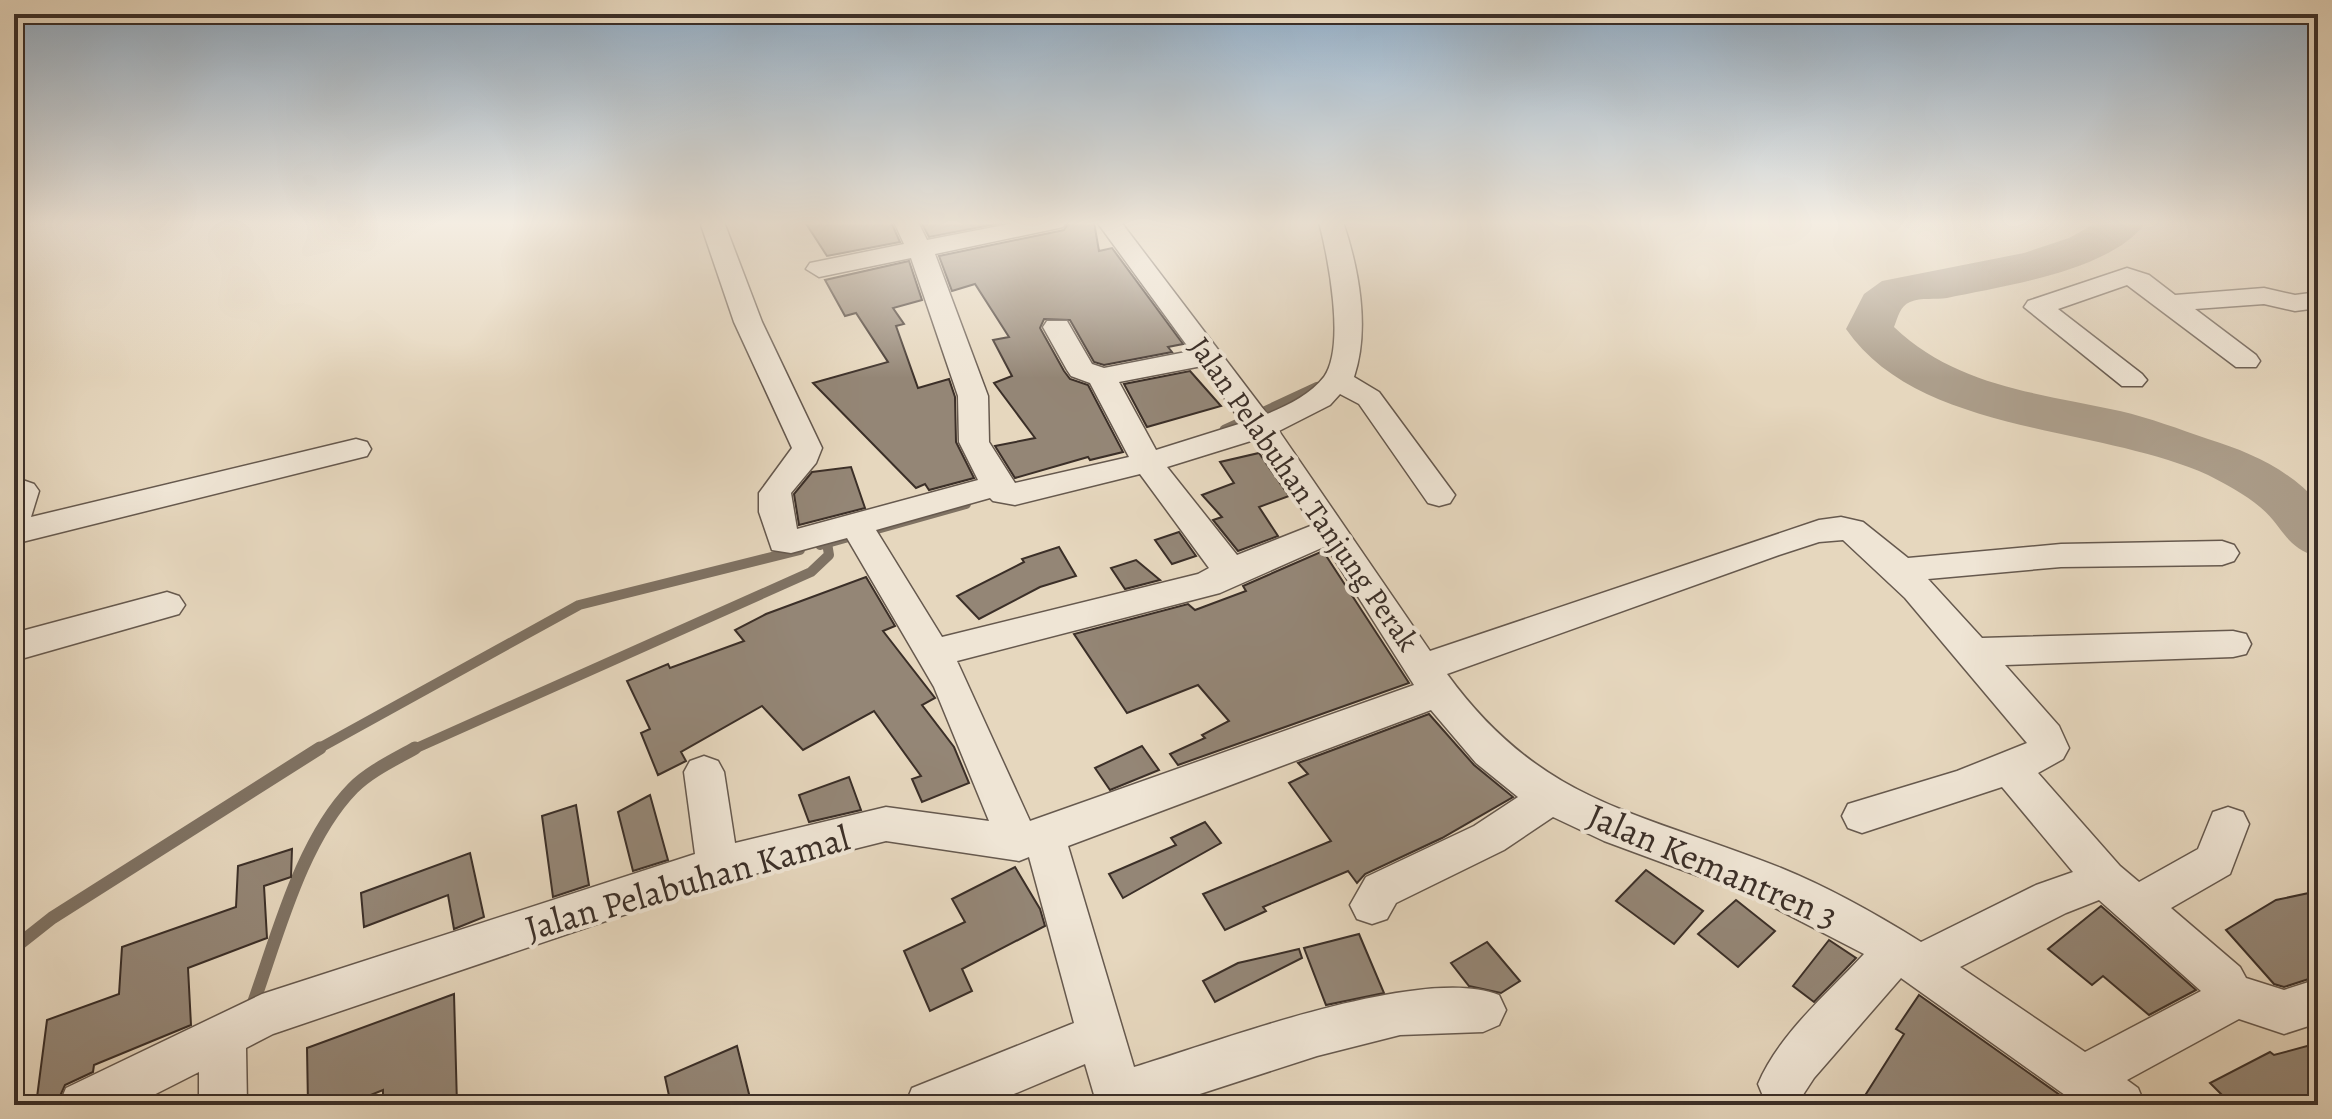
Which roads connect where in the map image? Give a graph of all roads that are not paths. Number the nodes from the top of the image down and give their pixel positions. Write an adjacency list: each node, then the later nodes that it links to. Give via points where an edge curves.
1 (731, 274): 22 (street, via 807,448 774,491 784,542)
2 (932, 274): 18 (street, via 973,396 974,442)
3 (1148, 274): 9 (street, Jalan Pelabuhan Tanjung Perak)
4 (1344, 274): 12 (street, via 1346,318)
5 (2306, 301): 6 (street, via 2264,296); 7 (street)
6 (2170, 303): 10 (street); 13 (street, via 2127,276 2038,307)
7 (2318, 319)
8 (1057, 327): 11 (street, via 1081,370)
9 (1208, 356): 11 (street); 14 (street, Jalan Pelabuhan Tanjung Perak)
10 (2246, 361)
11 (1102, 377): 16 (street)
12 (1338, 380): 14 (street, via 1325,394); 19 (street, via 1369,398)
13 (2132, 380)
14 (1255, 421): 16 (street); 21 (street, Jalan Pelabuhan Tanjung Perak)
15 (356, 449): 23 (street)
16 (1145, 458): 18 (street); 25 (street)
17 (14, 487): 20 (street, via 23,491)
18 (1000, 489): 22 (street)
19 (1439, 495)
20 (14, 521)
21 (1333, 530): 25 (street); 32 (street, Jalan Pelabuhan Tanjung Perak)
22 (861, 531): 31 (street)
23 (14, 533)
24 (2222, 553): 26 (street, via 1983,559)
25 (1231, 571): 31 (street, via 1208,584)
26 (1900, 571): 30 (street, Jalan Pelabuhan Kamal); 32 (street, Jalan Pelabuhan Kamal, via 1864,535 1846,529 1821,531)
27 (167, 605): 29 (street)
28 (2233, 644): 30 (street)
29 (14, 647)
30 (1970, 652): 33 (street, Jalan Pelabuhan Kamal, via 2047,743 2046,752)
31 (934, 653): 38 (street)
32 (1432, 679): 35 (street, Jalan Kemantren 3, via 1489,752); 38 (street, Jalan Pelabuhan Kamal)
33 (2009, 767): 36 (street); 40 (street)
34 (704, 772): 39 (street)
35 (1552, 796): 41 (street, via 1489,838 1381,890); 42 (street, Jalan Kemantren 3, via 1626,831 1796,895)
36 (1862, 816)
37 (2228, 824): 40 (street, via 2215,861)
38 (1031, 840): 39 (street, Jalan Pelabuhan Kamal, via 999,842 912,823 886,824); 47 (street)
39 (718, 865): 46 (street, Jalan Pelabuhan Kamal, via 262,1016)
40 (2121, 892): 42 (street, via 2051,899); 43 (street, via 2224,982)
41 (1372, 905)
42 (1908, 958): 48 (street, Jalan Kemantren 3); 49 (street, via 1797,1062)
43 (2230, 994): 44 (street, via 2284,1012); 48 (street, via 2225,1002)
44 (2318, 1001)
45 (1483, 1010): 50 (street, via 1400,1013 1317,1034)
46 (222, 1034): 51 (street, Jalan Pelabuhan Kamal); 52 (street)
47 (1101, 1035): 50 (street); 53 (street)
48 (2082, 1079): 54 (street, Jalan Kemantren 3)
49 (1782, 1084)
50 (1120, 1100)
51 (83, 1105)
52 (223, 1105)
53 (929, 1105)
54 (2121, 1105)

